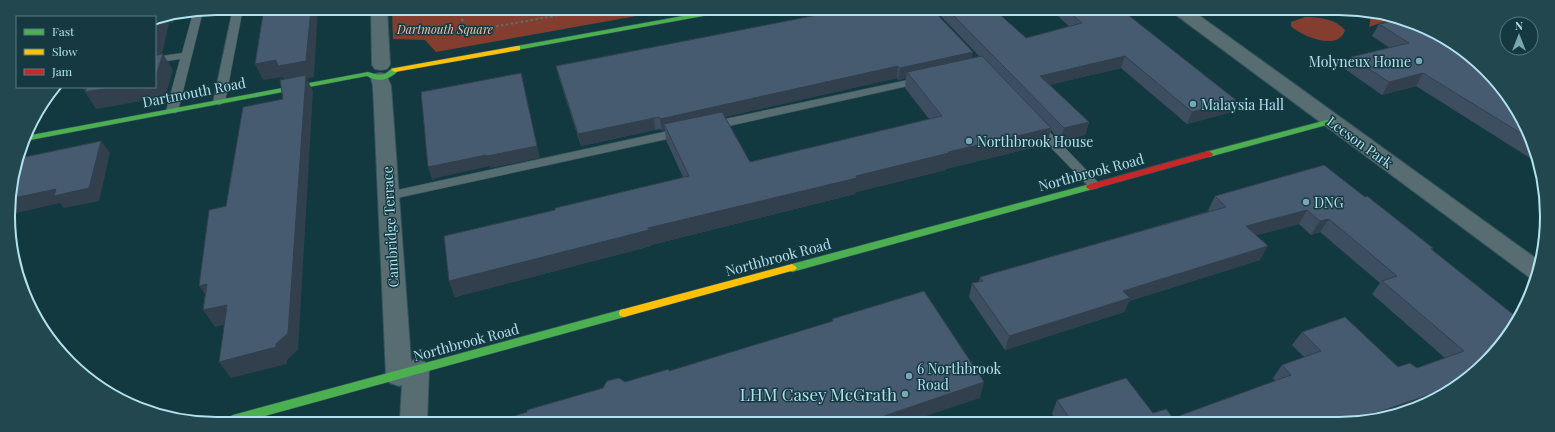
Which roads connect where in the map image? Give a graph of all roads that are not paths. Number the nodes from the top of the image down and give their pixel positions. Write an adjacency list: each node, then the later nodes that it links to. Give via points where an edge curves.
1 (237, 15): 10 (lane)
2 (379, 15): 8 (street, Cambridge Terrace)
3 (697, 15): 8 (street, Dartmouth Road)
4 (1187, 15): 13 (street, Leeson Park)
5 (197, 16): 6 (lane)
6 (187, 55): 7 (lane); 11 (lane)
7 (156, 60)
8 (381, 72): 10 (street, Dartmouth Road); 16 (street, Cambridge Terrace)
9 (934, 77): 16 (lane)
10 (219, 102): 11 (street, Dartmouth Road)
11 (172, 111): 14 (street, Dartmouth Road)
12 (1029, 118): 15 (lane)
13 (1331, 121): 15 (street, Northbrook Road); 17 (street, Leeson Park)
14 (31, 138)
15 (1094, 185): 18 (street, Northbrook Road)
16 (388, 196): 18 (street, Cambridge Terrace)
17 (1533, 268)
18 (407, 373): 19 (street, Northbrook Road); 20 (street, Cambridge Terrace)
19 (244, 417)
20 (414, 417)

